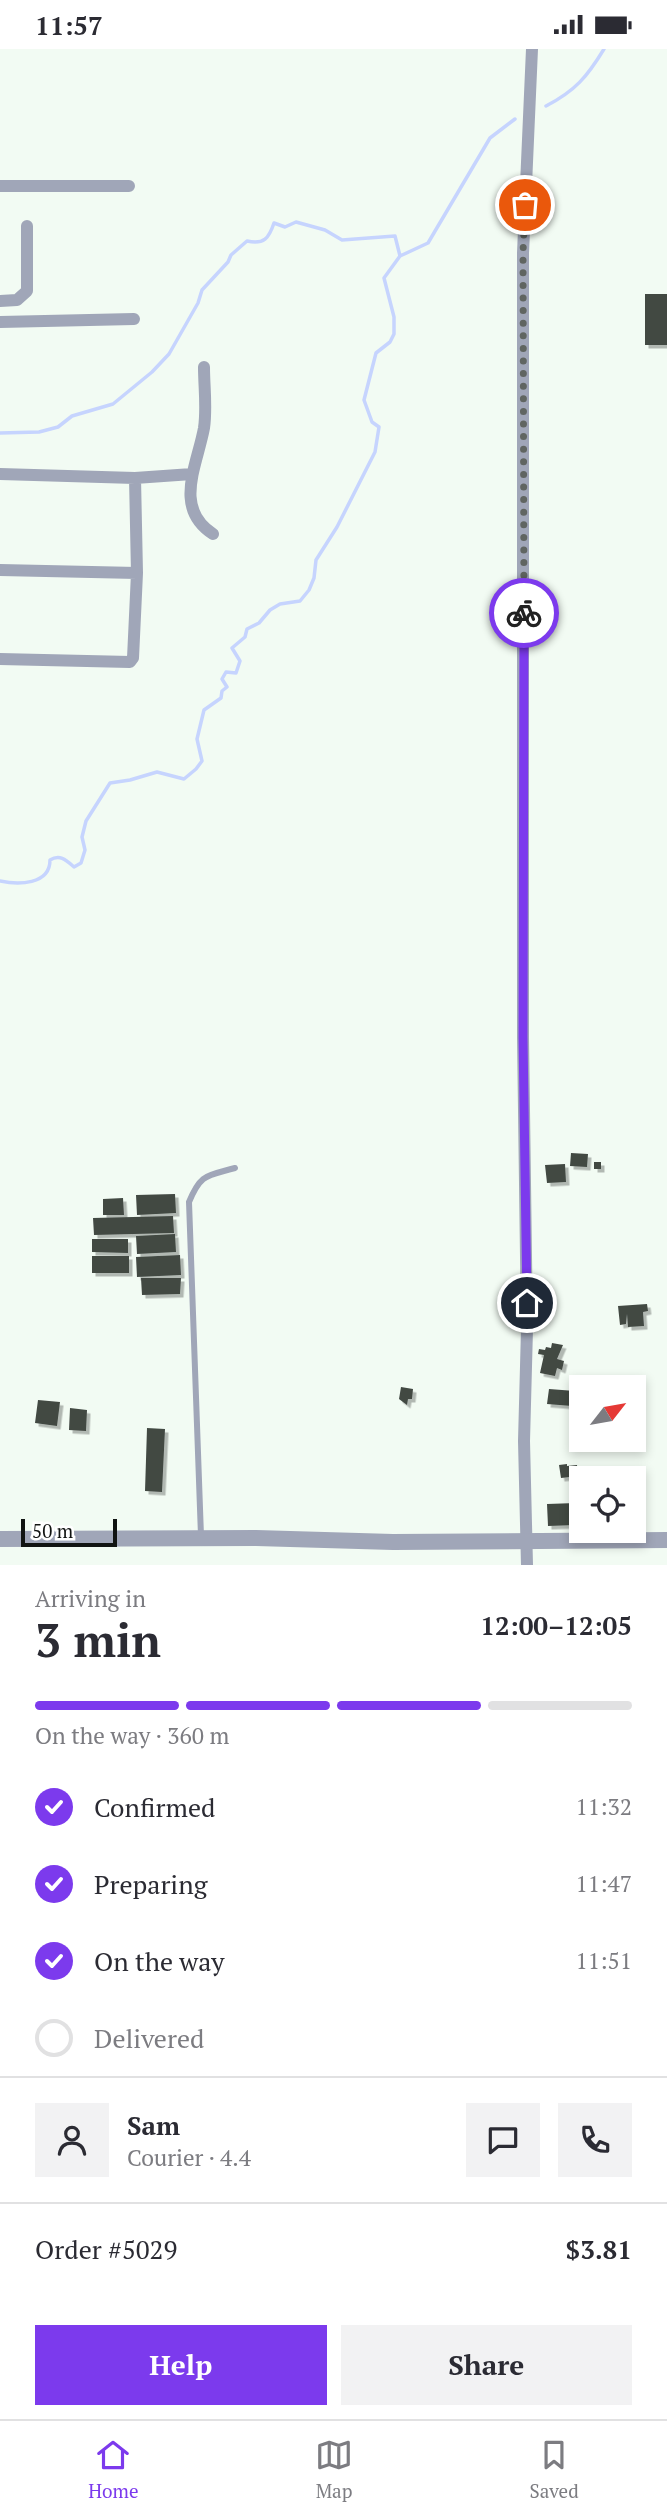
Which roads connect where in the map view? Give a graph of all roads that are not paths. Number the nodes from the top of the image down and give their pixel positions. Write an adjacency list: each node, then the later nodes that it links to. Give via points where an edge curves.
1 (532, 49): 20 (street, via 523,253)
2 (0, 186): 3 (street)
3 (129, 186)
4 (27, 226): 5 (street, via 27,291 17,300)
5 (0, 301)
6 (134, 319): 7 (street)
7 (0, 322)
8 (204, 366): 10 (street, via 204,429)
9 (0, 474): 11 (street)
10 (192, 474): 11 (street); 12 (street, via 193,514 200,526)
11 (135, 478): 14 (street)
12 (213, 534)
13 (0, 570): 14 (street)
14 (137, 573): 15 (street, via 130,662)
15 (0, 659)
16 (235, 1168): 17 (lane, via 205,1177 189,1202)
17 (201, 1538): 18 (street); 20 (street)
18 (0, 1539)
19 (667, 1540): 20 (street)
20 (525, 1542): 21 (street)
21 (527, 1565)

